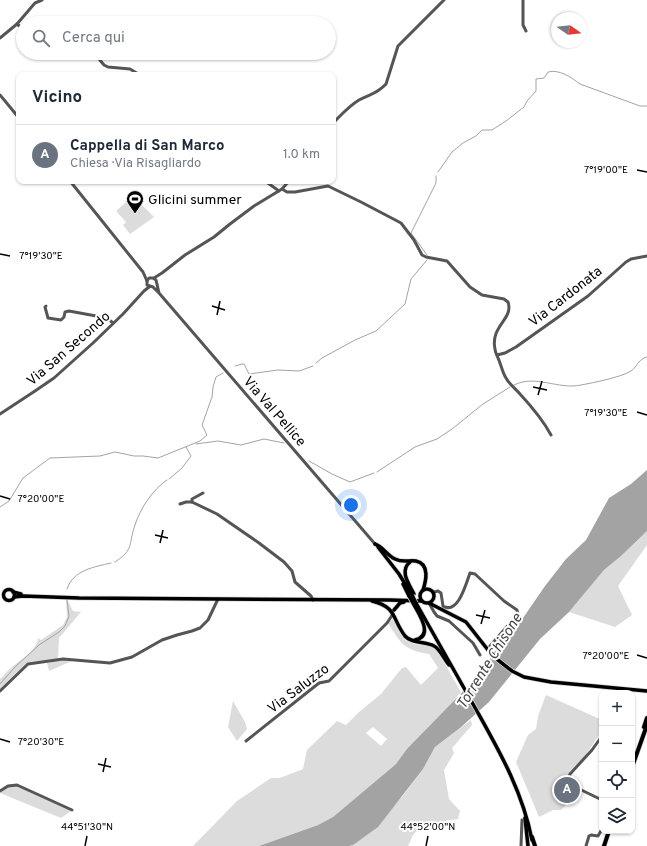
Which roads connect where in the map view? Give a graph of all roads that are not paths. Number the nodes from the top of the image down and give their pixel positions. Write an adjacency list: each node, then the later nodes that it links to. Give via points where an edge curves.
1 (42, 0): 4 (street)
2 (444, 0): 12 (street, via 398,46 386,84 377,92 359,100)
3 (523, 0): 6 (street, via 523,25)
4 (24, 16)
5 (16, 25): 7 (street)
6 (526, 31)
7 (0, 38)
8 (100, 60): 9 (street, via 104,65)
9 (135, 72)
10 (1, 98): 11 (street)
11 (16, 115)
12 (336, 120)
13 (72, 184): 18 (street)
14 (270, 184): 16 (street)
15 (286, 184): 16 (street)
16 (280, 190): 19 (street); 26 (street, via 296,192 328,186 361,202 402,224 422,254 447,261 470,287 482,295 508,302 509,312 496,330)
17 (647, 256): 26 (street, Via Cardonata, via 626,262 588,296 516,347)
18 (143, 272): 20 (street); 21 (street)
19 (162, 273): 20 (street); 22 (street)
20 (153, 278): 21 (street); 22 (street)
21 (147, 282): 22 (street); 23 (street)
22 (154, 285): 23 (street); 32 (street, Via Val Pellice, via 159,294)
23 (144, 291): 25 (street, Via San Secondo)
24 (46, 306): 25 (street, via 48,318 54,320 61,320 65,312 69,311 107,318)
25 (114, 323): 27 (street, Via San Secondo, via 54,378)
26 (497, 354): 28 (street, via 508,382 542,419)
27 (0, 414)
28 (551, 435)
29 (203, 493): 30 (street)
30 (192, 502): 31 (street); 47 (street, via 217,514 284,562 292,571 295,582)
31 (180, 504)
32 (375, 544): 33 (main road, via 394,558); 41 (main road)
33 (413, 561): 34 (main road, via 421,563 425,568); 41 (main road, via 404,571)
34 (426, 580): 35 (main road); 36 (main road)
35 (423, 590): 36 (main road); 39 (main road)
36 (432, 591): 44 (main road); 57 (street, via 441,593 443,606 450,608 460,598 470,573 475,574 518,612)
37 (5, 592): 38 (main road); 40 (main road); 46 (main road, via 3,595)
38 (13, 592): 42 (main road); 43 (main road)
39 (420, 594): 51 (main road); 51 (main road)
40 (0, 595): 46 (main road)
41 (412, 595): 51 (main road, bridge)
42 (14, 597): 43 (main road); 46 (main road, via 11,601)
43 (88, 598): 45 (main road)
44 (434, 598): 52 (main road); 53 (main road)
45 (218, 599): 47 (main road); 62 (street, via 208,620 192,632 162,640 132,657 110,663 63,659 28,664)
46 (6, 600)
47 (313, 600): 48 (main road)
48 (357, 600): 49 (main road); 54 (main road, via 376,602)
49 (390, 600): 50 (main road); 54 (main road); 55 (main road)
50 (406, 601): 51 (main road); 55 (main road, via 400,603)
51 (417, 602): 52 (main road); 56 (main road, via 425,627 422,638); 59 (main road)
52 (429, 603): 53 (main road); 58 (street, via 437,616 449,621 473,642)
53 (438, 607): 60 (main road, via 466,622 488,650 518,675 527,679)
54 (388, 608): 55 (main road)
55 (393, 612): 56 (main road, via 405,636); 67 (street, Via Saluzzo, via 387,623 329,681 319,683)
56 (413, 640): 59 (main road, via 436,648)
57 (490, 646)
58 (480, 655)
59 (456, 672): 73 (main road, via 514,781)
60 (634, 690)
61 (635, 690): 63 (main road)
62 (0, 691)
63 (647, 691)
64 (647, 718): 65 (highway)
65 (645, 727): 68 (highway)
66 (599, 740): 72 (street, via 570,774 568,781 571,785)
67 (246, 741)
68 (639, 744): 69 (highway); 70 (highway)
69 (635, 753)
70 (634, 762)
71 (0, 791): 74 (street, via 8,786 17,785)
72 (599, 799)
73 (524, 807): 78 (main road); 80 (main road)
74 (72, 810)
75 (522, 820): 79 (street)
76 (599, 834): 82 (street, via 590,835)
77 (607, 834): 83 (highway)
78 (532, 837): 81 (highway)
79 (521, 846)
80 (528, 846)
81 (534, 846)
82 (586, 846)
83 (603, 846)

